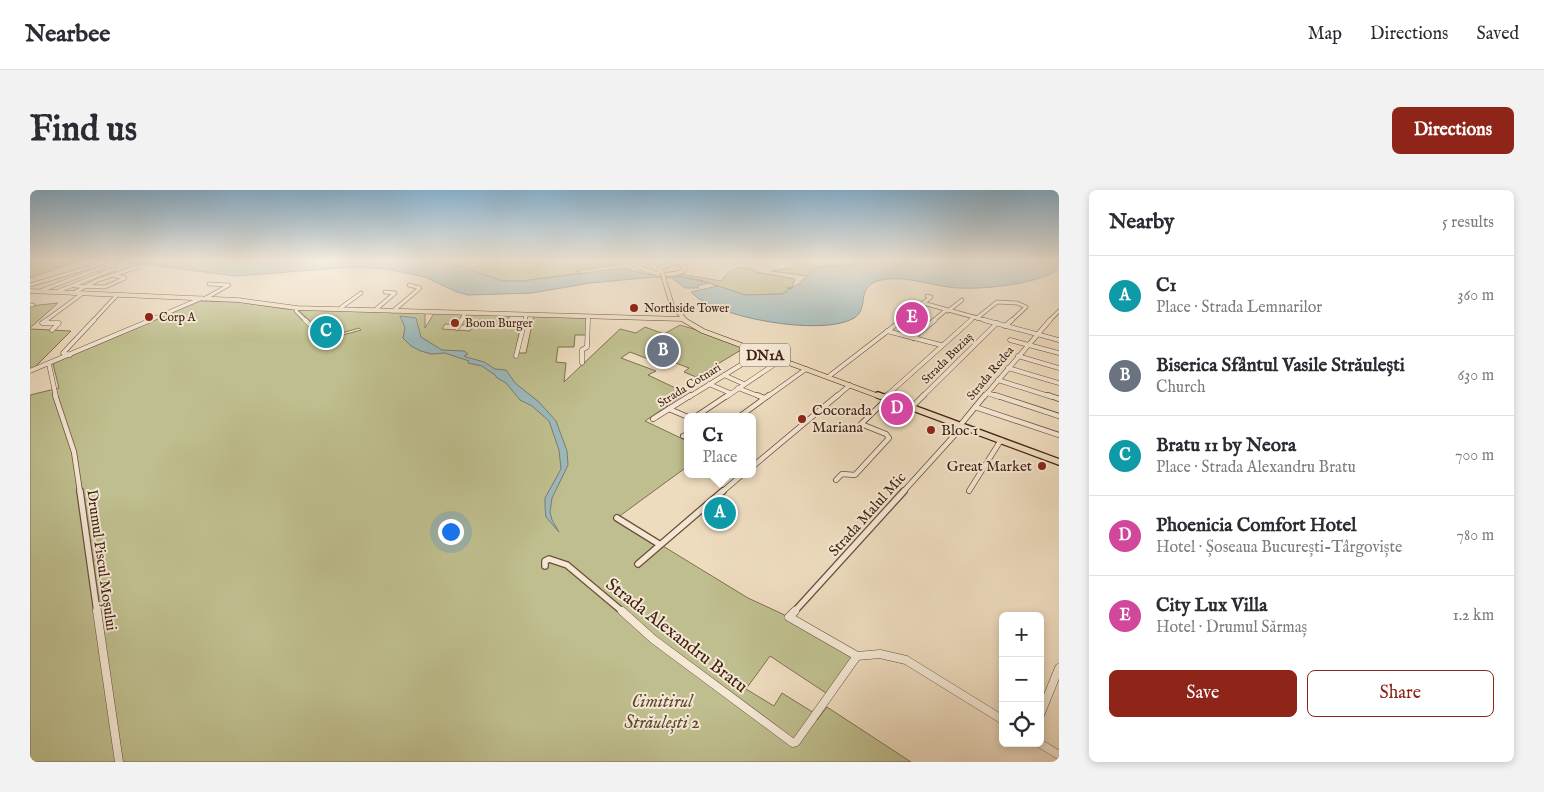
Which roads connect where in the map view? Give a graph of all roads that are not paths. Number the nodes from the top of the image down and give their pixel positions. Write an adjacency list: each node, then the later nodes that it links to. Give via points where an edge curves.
1 (51, 287): 8 (street)
2 (69, 287): 9 (street)
3 (86, 287): 11 (street)
4 (226, 287): 16 (street)
5 (415, 287): 23 (street, via 420,288)
6 (666, 287): 28 (main road, DN1A, bridge, via 670,304)
7 (30, 291): 8 (main road)
8 (40, 291): 9 (main road)
9 (56, 292): 11 (main road)
10 (385, 292): 21 (street, via 395,293)
11 (73, 293): 12 (main road)
12 (84, 293): 14 (main road); 35 (street, via 42,322 59,323)
13 (361, 293): 20 (street)
14 (117, 295): 16 (main road); 47 (street, via 63,353)
15 (928, 296): 18 (street, via 931,297)
16 (203, 298): 19 (main road, via 247,300); 47 (street)
17 (962, 300): 22 (street)
18 (923, 304): 22 (street); 37 (street)
19 (297, 308): 20 (main road); 40 (street, via 296,311)
20 (339, 309): 21 (main road)
21 (375, 310): 23 (main road)
22 (947, 310): 31 (street); 39 (street)
23 (393, 311): 25 (main road)
24 (1059, 311): 38 (street, Strada Redea)
25 (465, 313): 26 (main road); 34 (street)
26 (526, 315): 27 (main road); 48 (street)
27 (588, 316): 29 (main road); 51 (street, via 588,347 582,350)
28 (681, 317): 29 (main road); 30 (main road); 36 (main road, DN1A)
29 (660, 318): 30 (main road)
30 (667, 318): 36 (main road)
31 (976, 318): 32 (street); 33 (street, via 997,302 1026,307); 44 (street)
32 (997, 323): 33 (street); 71 (street, Strada Buziaș)
33 (1005, 326): 38 (street)
34 (457, 328)
35 (52, 330)
36 (703, 331): 45 (main road, DN1A)
37 (887, 331): 39 (street); 58 (street)
38 (1036, 334): 42 (street); 43 (street, Strada Redea)
39 (913, 338): 44 (street)
40 (325, 340)
41 (1010, 340): 43 (street)
42 (1059, 340)
43 (1027, 344): 46 (street); 49 (street, Strada Redea)
44 (942, 346): 68 (street)
45 (760, 353): 50 (main road, DN1A); 57 (street, Strada Cotnari)
46 (1059, 353)
47 (70, 355): 52 (street)
48 (516, 356)
49 (1018, 356): 53 (street, Strada Redea); 54 (street)
50 (781, 360): 55 (main road, DN1A); 62 (street)
51 (582, 363)
52 (49, 364): 56 (street); 96 (street, Drumul Piscul Moșului, via 53,388 74,452)
53 (1008, 368): 59 (street, Strada Redea); 60 (street)
54 (1059, 368)
55 (806, 369): 58 (main road, DN1A); 67 (street)
56 (30, 371)
57 (724, 375): 61 (street, Strada Cotnari); 62 (street)
58 (828, 377): 63 (main road, DN1A)
59 (998, 380): 66 (street, Strada Redea); 69 (street)
60 (1059, 383)
61 (710, 384): 65 (street); 72 (street, Strada Cotnari)
62 (744, 384): 64 (street)
63 (850, 386): 68 (main road, DN1A); 82 (street)
64 (738, 388): 65 (street); 67 (street)
65 (730, 393): 73 (street)
66 (987, 393): 70 (street, Strada Redea); 76 (street)
67 (764, 398): 74 (street)
68 (886, 398): 71 (main road, DN1A); 84 (street, via 861,424 889,438 855,475 842,474)
69 (1059, 399)
70 (975, 406): 78 (street, Strada Redea); 79 (street)
71 (911, 408): 78 (main road, DN1A)
72 (669, 409): 75 (street); 77 (street, Strada Cotnari)
73 (700, 413)
74 (744, 413)
75 (684, 415)
76 (1059, 416)
77 (653, 419)
78 (961, 426): 80 (main road, DN1A); 90 (street, Strada Malul Mic, via 788,617)
79 (1059, 435)
80 (1001, 440): 81 (main road, DN1A); 85 (street)
81 (1059, 462)
82 (756, 464)
83 (738, 478): 87 (street)
84 (836, 480)
85 (969, 491)
86 (617, 518): 87 (street)
87 (659, 544): 88 (street)
88 (638, 564)
89 (545, 566): 90 (street, Strada Alexandru Bratu, via 549,559 567,565 653,639 792,743 796,742)
90 (857, 656): 93 (street, via 880,654 906,660)
91 (1059, 668): 92 (street)
92 (1044, 705)
93 (999, 718)
94 (1044, 746): 95 (street)
95 (1059, 755)
96 (119, 762)

